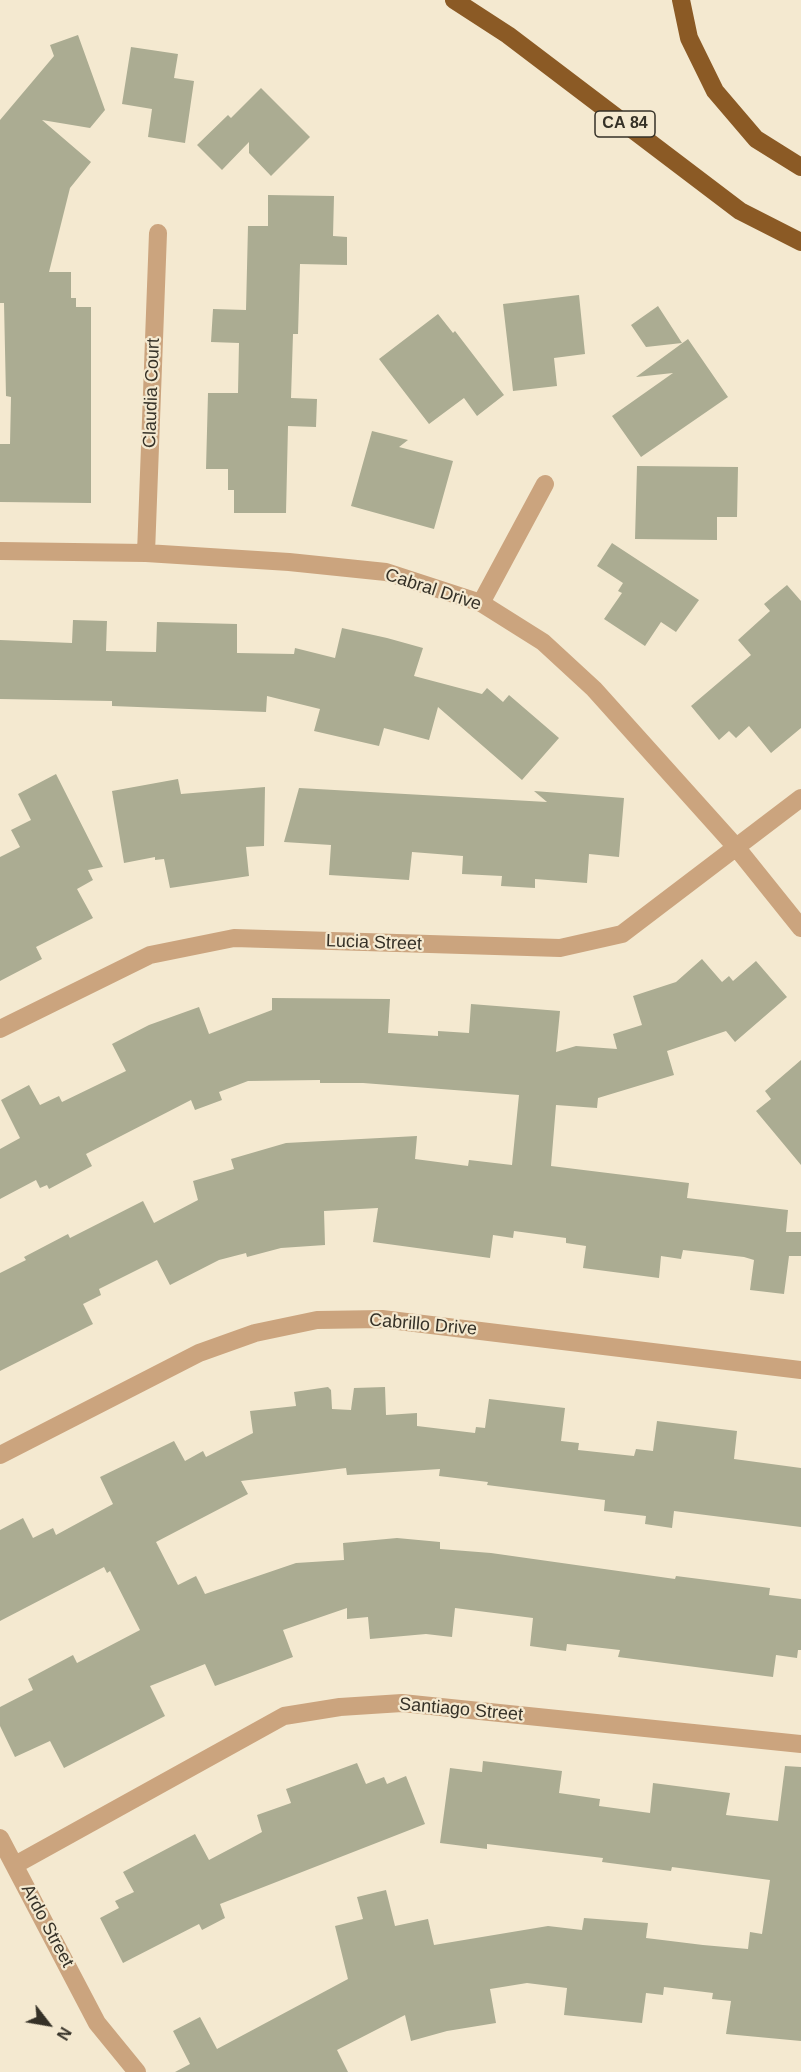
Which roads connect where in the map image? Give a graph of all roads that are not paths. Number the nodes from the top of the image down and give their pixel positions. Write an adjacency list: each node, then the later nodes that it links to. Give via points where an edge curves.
1 (454, 0): 5 (highway, CA 84, via 508,35 740,211)
2 (681, 0): 3 (highway, via 689,38 715,91 756,139)
3 (801, 167)
4 (158, 233): 8 (street, Claudia Court)
5 (801, 242)
6 (544, 484): 9 (street)
7 (0, 551): 8 (street, Cabral Drive)
8 (146, 553): 9 (street, Cabral Drive, via 386,572)
9 (481, 603): 11 (street, Cabral Drive, via 543,642 594,689)
10 (801, 798): 11 (street, Lucia Street)
11 (736, 847): 12 (street, Cabral Drive); 13 (street, Lucia Street, via 622,934 560,948 234,938 150,955)
12 (801, 928)
13 (0, 1029)
14 (801, 1370): 15 (street, Cabrillo Drive, via 382,1319 317,1320 255,1333 199,1353)
15 (0, 1455)
16 (801, 1744): 18 (street, Santiago Street, via 402,1702 340,1707 284,1716)
17 (0, 1838): 18 (street, Ardo Street)
18 (15, 1865): 19 (street, Ardo Street, via 97,2023)
19 (137, 2072)

